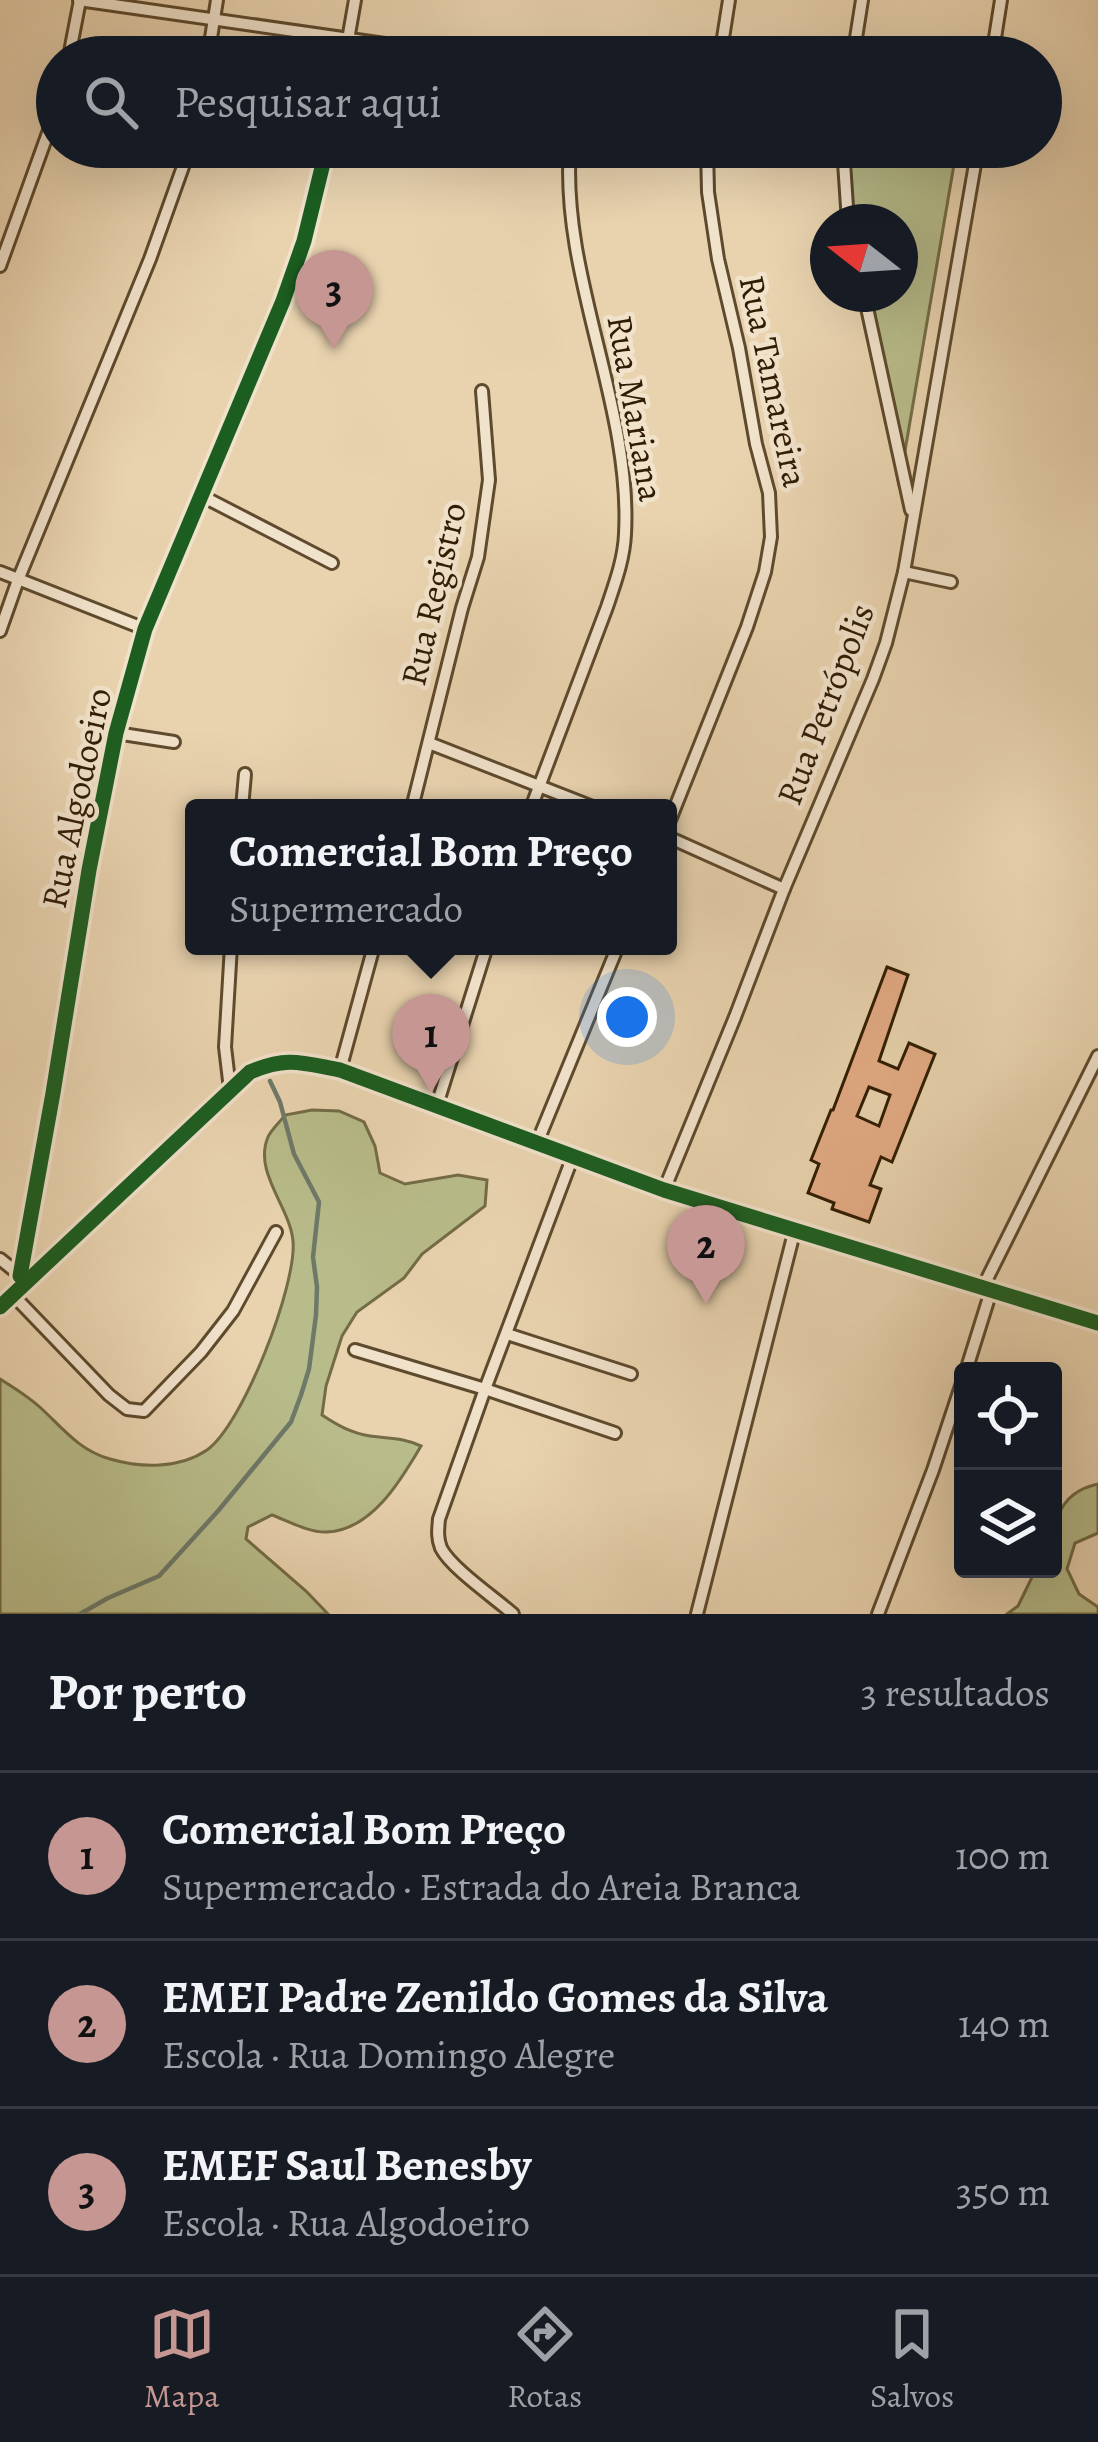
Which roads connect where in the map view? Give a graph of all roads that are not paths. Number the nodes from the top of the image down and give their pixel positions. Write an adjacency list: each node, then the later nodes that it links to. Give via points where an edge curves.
1 (80, 0): 7 (street); 8 (street)
2 (217, 0): 7 (street)
3 (355, 0): 11 (street)
4 (729, 0): 12 (street)
5 (862, 0): 13 (street)
6 (1001, 0): 14 (street)
7 (214, 20): 9 (street); 10 (street)
8 (73, 36)
9 (211, 36)
10 (327, 36)
11 (349, 36)
12 (723, 36)
13 (856, 36)
14 (995, 36)
15 (36, 166): 23 (street)
16 (183, 168): 31 (street)
17 (322, 168): 26 (street, Rua Algodoeiro, via 283,301)
18 (570, 168): 39 (street, Rua Mariana, via 578,249 621,455 626,537)
19 (707, 168): 44 (street, Rua Tamareira, via 718,260 770,493 771,537 747,627)
20 (844, 168): 22 (street)
21 (974, 168): 27 (street, Rua Petrópolis)
22 (847, 204)
23 (0, 266)
24 (868, 312): 27 (street)
25 (482, 391): 37 (street, Rua Registro, via 484,522)
26 (202, 496): 28 (street); 33 (street, Rua Algodoeiro)
27 (913, 519): 30 (street, Rua Petrópolis)
28 (332, 563)
29 (0, 572): 31 (street)
30 (904, 572): 32 (street); 46 (street, Rua Petrópolis, via 873,679)
31 (18, 580): 33 (street); 34 (street)
32 (951, 582)
33 (146, 629): 35 (street, Rua Algodoeiro)
34 (0, 631)
35 (116, 733): 36 (street); 61 (street, Rua Algodoeiro)
36 (174, 742)
37 (429, 743): 39 (street); 41 (street, Rua Registro)
38 (245, 774): 40 (street)
39 (538, 785): 42 (street, Rua Mariana); 43 (street)
40 (243, 799)
41 (414, 799)
42 (534, 799)
43 (573, 799)
44 (677, 802)
45 (677, 841): 46 (street)
46 (784, 889): 57 (street, Rua Petrópolis)
47 (230, 955): 53 (street)
48 (372, 955): 52 (street)
49 (484, 955): 54 (street)
50 (614, 955): 55 (street)
51 (1098, 1056): 62 (street)
52 (340, 1070): 53 (street, via 279,1061); 54 (street)
53 (230, 1089): 61 (street)
54 (437, 1105): 55 (street)
55 (537, 1143): 56 (street)
56 (574, 1156): 57 (street); 66 (street)
57 (664, 1190): 58 (street)
58 (795, 1229): 62 (street); 74 (street)
59 (276, 1232): 63 (street, via 233,1311 144,1412 109,1395)
60 (0, 1259): 61 (street)
61 (24, 1279): 63 (street)
62 (987, 1290): 65 (street); 68 (street)
63 (14, 1296): 64 (street)
64 (0, 1307)
65 (1098, 1324)
66 (507, 1334): 69 (street); 70 (street)
67 (355, 1350): 70 (street)
68 (968, 1362)
69 (631, 1374)
70 (485, 1389): 72 (street); 73 (street, via 438,1542)
71 (954, 1407): 75 (street)
72 (615, 1433)
73 (513, 1614)
74 (697, 1614)
75 (878, 1614)

